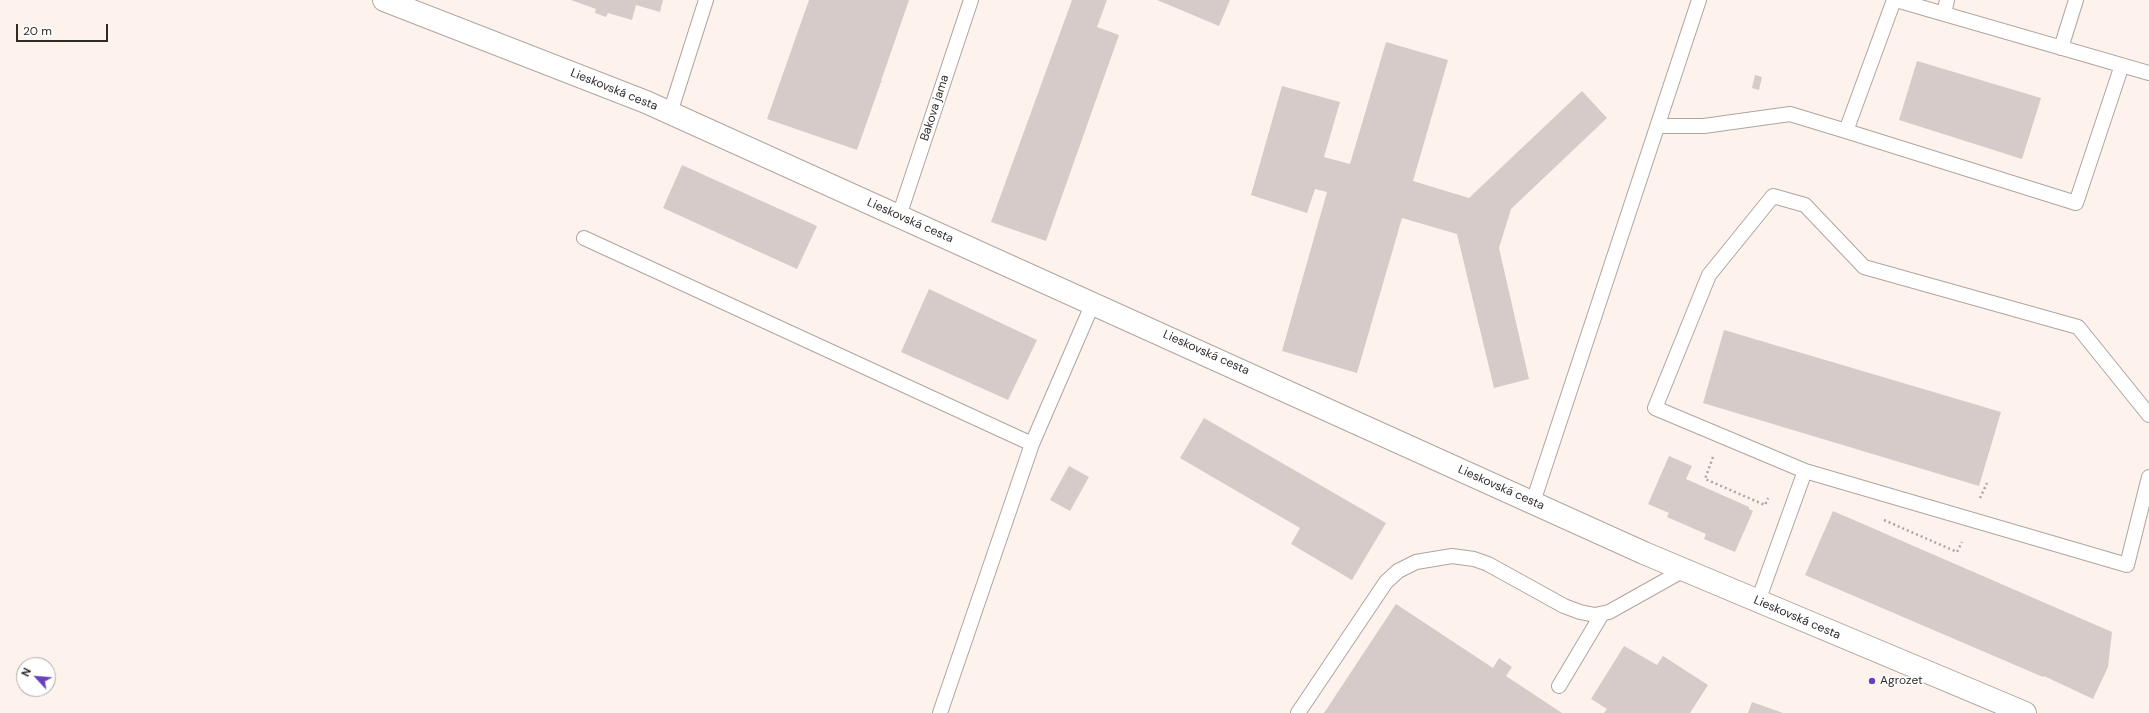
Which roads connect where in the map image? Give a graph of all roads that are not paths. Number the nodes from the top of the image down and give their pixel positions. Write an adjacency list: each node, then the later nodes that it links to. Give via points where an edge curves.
1 (384, 0): 12 (street, Lieskovská cesta)
2 (706, 0): 12 (lane)
3 (971, 0): 15 (lane, Bakova jama)
4 (1699, 0): 13 (lane)
5 (1895, 0): 8 (lane); 14 (lane)
6 (1947, 0): 8 (lane)
7 (2076, 0): 9 (lane)
8 (1944, 14): 9 (lane)
9 (2061, 48): 10 (lane)
10 (2122, 65): 11 (lane); 14 (lane, via 2076,203)
11 (2149, 73)
12 (670, 113): 15 (street, Lieskovská cesta)
13 (1658, 126): 14 (lane, via 1704,126 1790,114); 22 (lane)
14 (1846, 131)
15 (899, 216): 17 (street, Lieskovská cesta)
16 (584, 238): 19 (lane)
17 (1093, 303): 19 (lane); 22 (street, Lieskovská cesta)
18 (2149, 415): 20 (lane, via 2078,327 1864,267 1805,205 1773,196 1709,275 1655,408)
19 (1032, 444): 27 (lane)
20 (1805, 471): 21 (lane, via 2127,565); 24 (lane)
21 (2149, 477)
22 (1533, 502): 23 (street, Lieskovská cesta)
23 (1684, 570): 24 (street, Lieskovská cesta); 25 (lane)
24 (1758, 601): 29 (street, Lieskovská cesta)
25 (1602, 614): 26 (lane); 28 (lane, via 1587,614 1564,606 1488,564 1474,559 1452,556 1416,562 1398,571 1386,582)
26 (1559, 686)
27 (940, 713)
28 (1298, 713)
29 (2025, 713)

